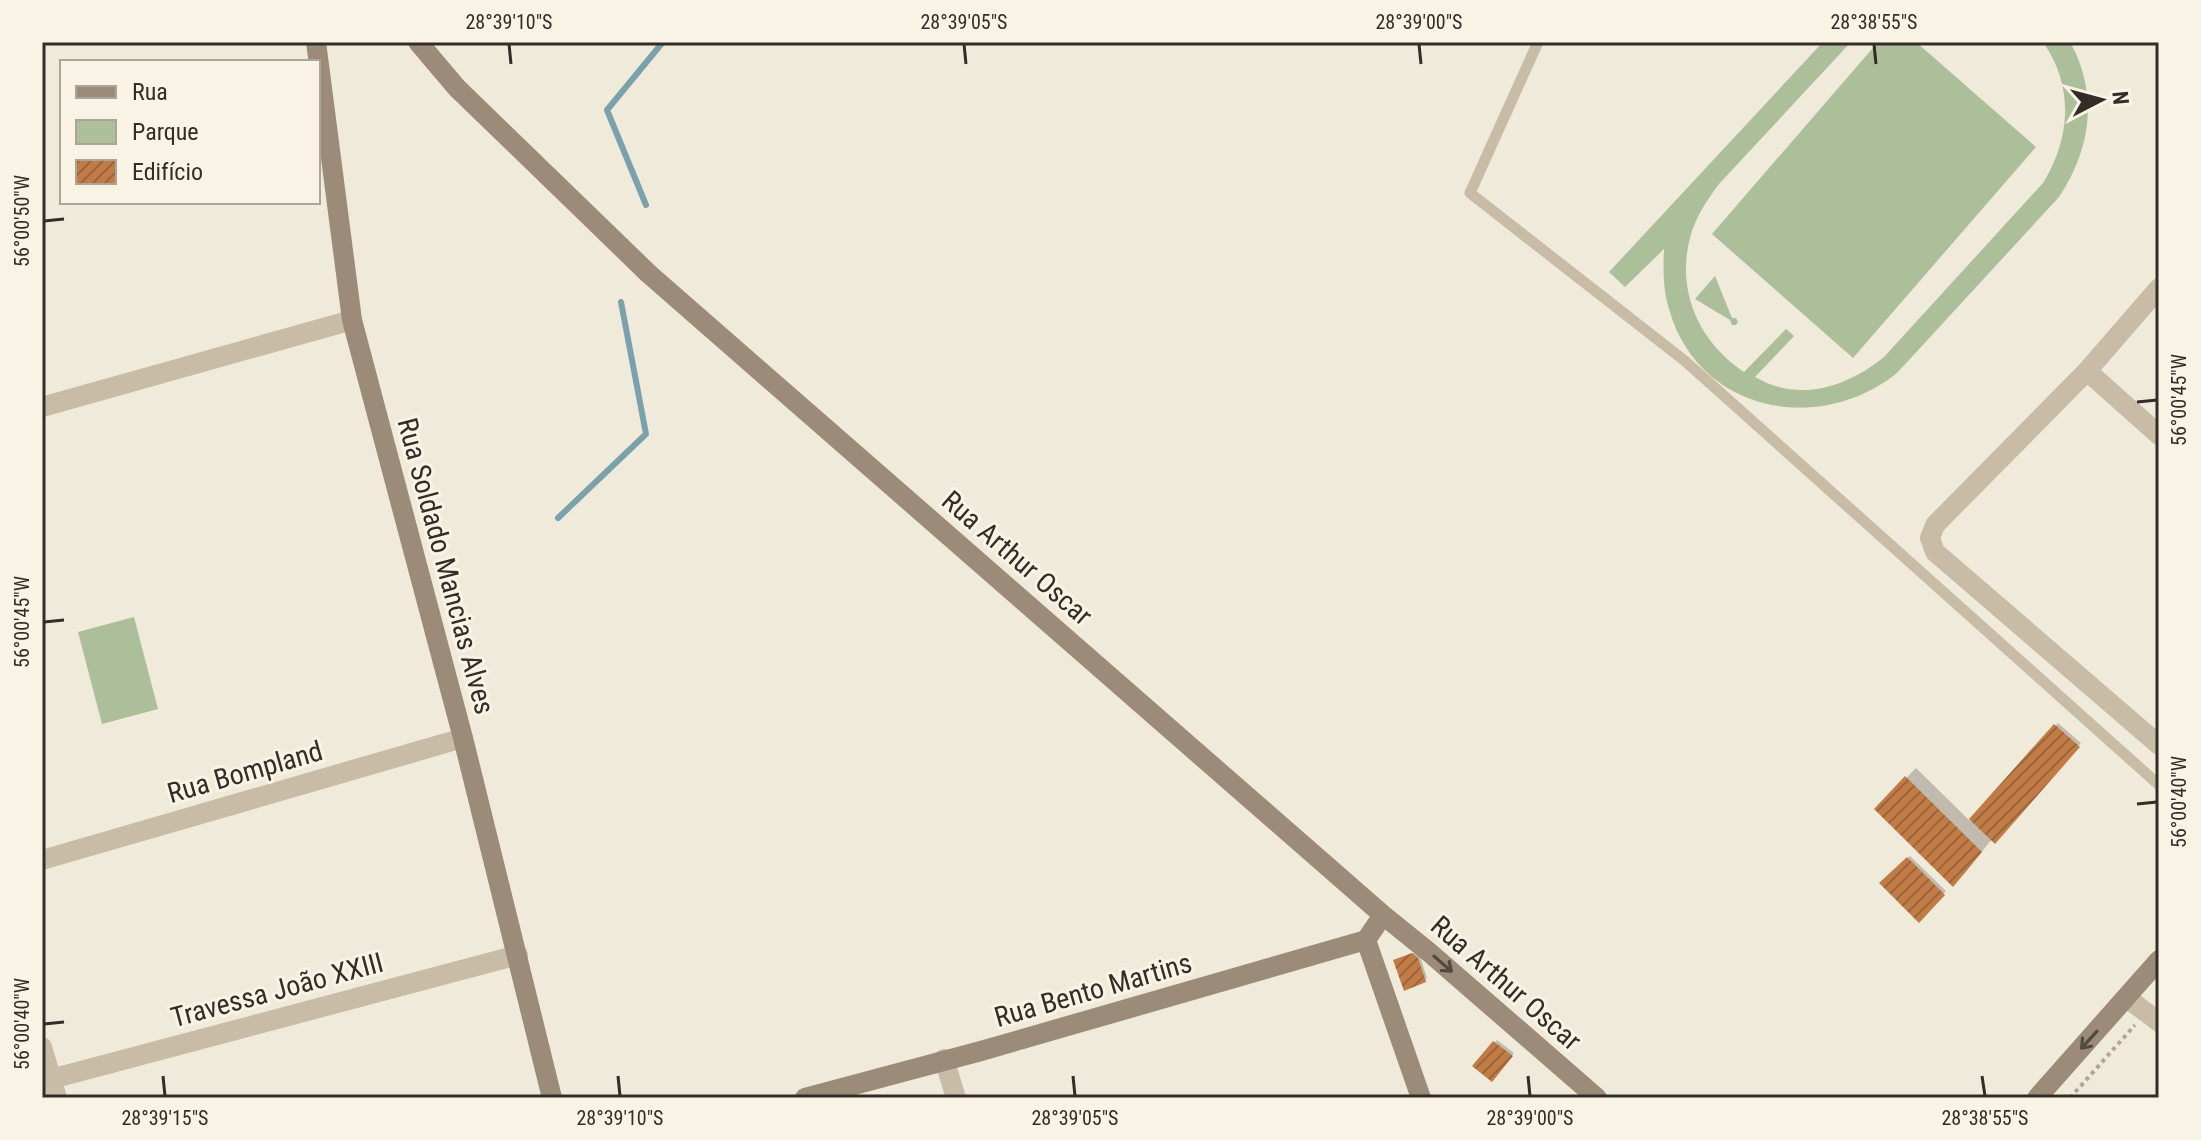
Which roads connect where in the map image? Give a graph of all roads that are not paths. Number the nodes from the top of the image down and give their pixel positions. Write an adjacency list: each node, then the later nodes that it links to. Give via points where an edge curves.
1 (418, 42): 13 (street, Rua Arthur Oscar, via 457,88 649,274)
2 (1538, 42): 11 (lane, via 1470,193 1685,361)
3 (320, 73): 5 (street, Rua Soldado Mancias Alves)
4 (2159, 288): 6 (street)
5 (352, 320): 7 (street); 9 (street, Rua Soldado Mancias Alves)
6 (2087, 371): 8 (street); 10 (street, via 1935,525 1930,538 1935,552)
7 (42, 407)
8 (2159, 435)
9 (463, 738): 12 (street, Rua Bompland); 15 (street, Rua Soldado Mancias Alves)
10 (2159, 745)
11 (2159, 785)
12 (42, 860)
13 (1383, 915): 14 (street); 26 (street, Rua Arthur Oscar, one-way to 26)
14 (1366, 940): 20 (street, Rua Bento Martins); 25 (street)
15 (518, 955): 21 (street, Travessa João XXIII); 22 (street, Rua Soldado Mancias Alves)
16 (2159, 960): 17 (street)
17 (2127, 998): 18 (street); 27 (street, one-way to 27)
18 (2153, 1017)
19 (42, 1047): 21 (street)
20 (944, 1059): 23 (street, Rua Bento Martins); 24 (street)
21 (54, 1089)
22 (552, 1098)
23 (805, 1098)
24 (956, 1098)
25 (1421, 1098)
26 (1597, 1098)
27 (2037, 1098)

